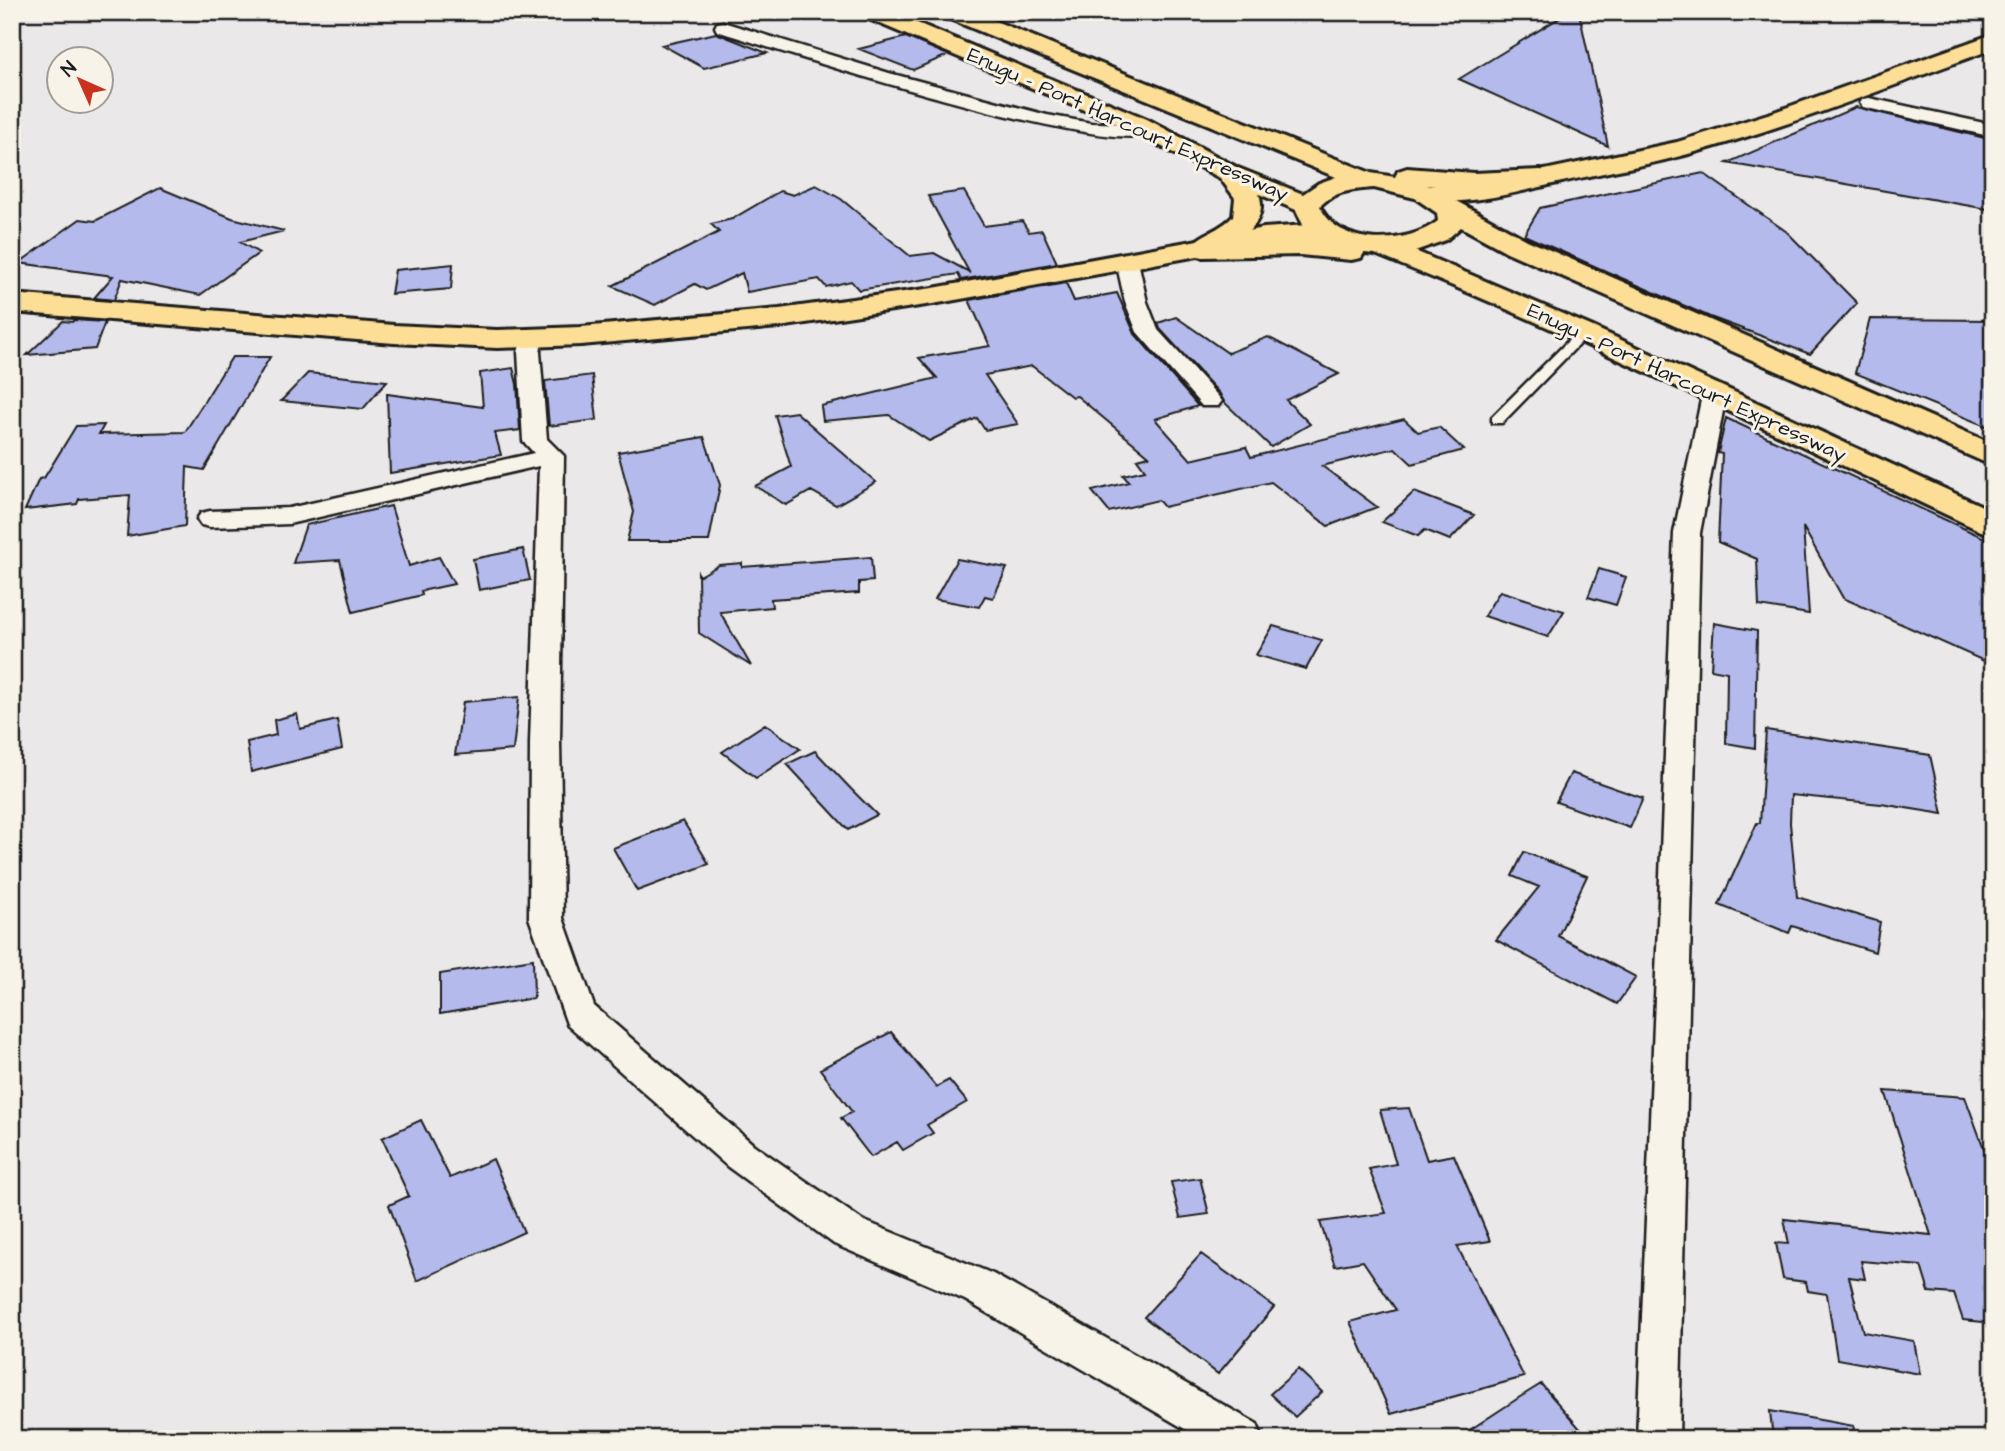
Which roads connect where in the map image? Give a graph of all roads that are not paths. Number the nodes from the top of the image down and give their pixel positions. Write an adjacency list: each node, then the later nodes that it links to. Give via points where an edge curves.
1 (872, 12): 7 (main road, Enugu - Port Harcourt Expressway)
2 (953, 12): 9 (main road, Enugu - Port Harcourt Expressway)
3 (723, 27): 7 (street, via 883,77 1046,120 1091,129)
4 (1993, 41): 12 (main road, via 1732,134)
5 (1993, 57): 6 (main road)
6 (1869, 103): 8 (street); 12 (main road, via 1723,152 1622,175)
7 (1149, 130): 10 (main road, Enugu - Port Harcourt Expressway)
8 (1993, 131)
9 (1287, 149): 11 (main road, Enugu - Port Harcourt Expressway); 12 (main road, via 1407,176)
10 (1229, 173): 14 (main road, Enugu - Port Harcourt Expressway); 19 (main road, via 1247,192 1249,212 1244,223 1222,240)
11 (1373, 181): 13 (main road); 14 (main road, via 1329,187 1315,195)
12 (1540, 184): 13 (main road); 15 (main road); 20 (main road, via 1512,204 1507,219 1516,240)
13 (1424, 192): 15 (main road)
14 (1308, 211): 16 (main road); 17 (main road, Enugu - Port Harcourt Expressway, via 1318,228)
15 (1451, 211): 18 (main road, via 1451,223 1435,238 1405,246); 20 (main road)
16 (1264, 236): 17 (main road, via 1307,233); 19 (main road)
17 (1335, 237): 18 (main road)
18 (1379, 246): 22 (main road, Enugu - Port Harcourt Expressway)
19 (1199, 249): 21 (main road); 22 (main road, via 1300,247 1372,254)
20 (1534, 254): 30 (main road)
21 (1127, 261): 25 (main road, via 779,318); 27 (street, via 1148,332)
22 (1482, 288): 24 (main road, Enugu - Port Harcourt Expressway)
23 (12, 303): 25 (main road, via 394,334)
24 (1583, 333): 26 (main road, Enugu - Port Harcourt Expressway); 28 (lane)
25 (532, 338): 29 (street, via 535,441)
26 (1714, 394): 32 (main road, Enugu - Port Harcourt Expressway); 34 (street, via 1687,533)
27 (1210, 401)
28 (1497, 420)
29 (552, 456): 31 (street, via 289,516); 33 (street, via 546,918 579,1014 741,1156 848,1232 979,1287)
30 (1993, 456)
31 (210, 519)
32 (1993, 524)
33 (1242, 1439)
34 (1658, 1439)

